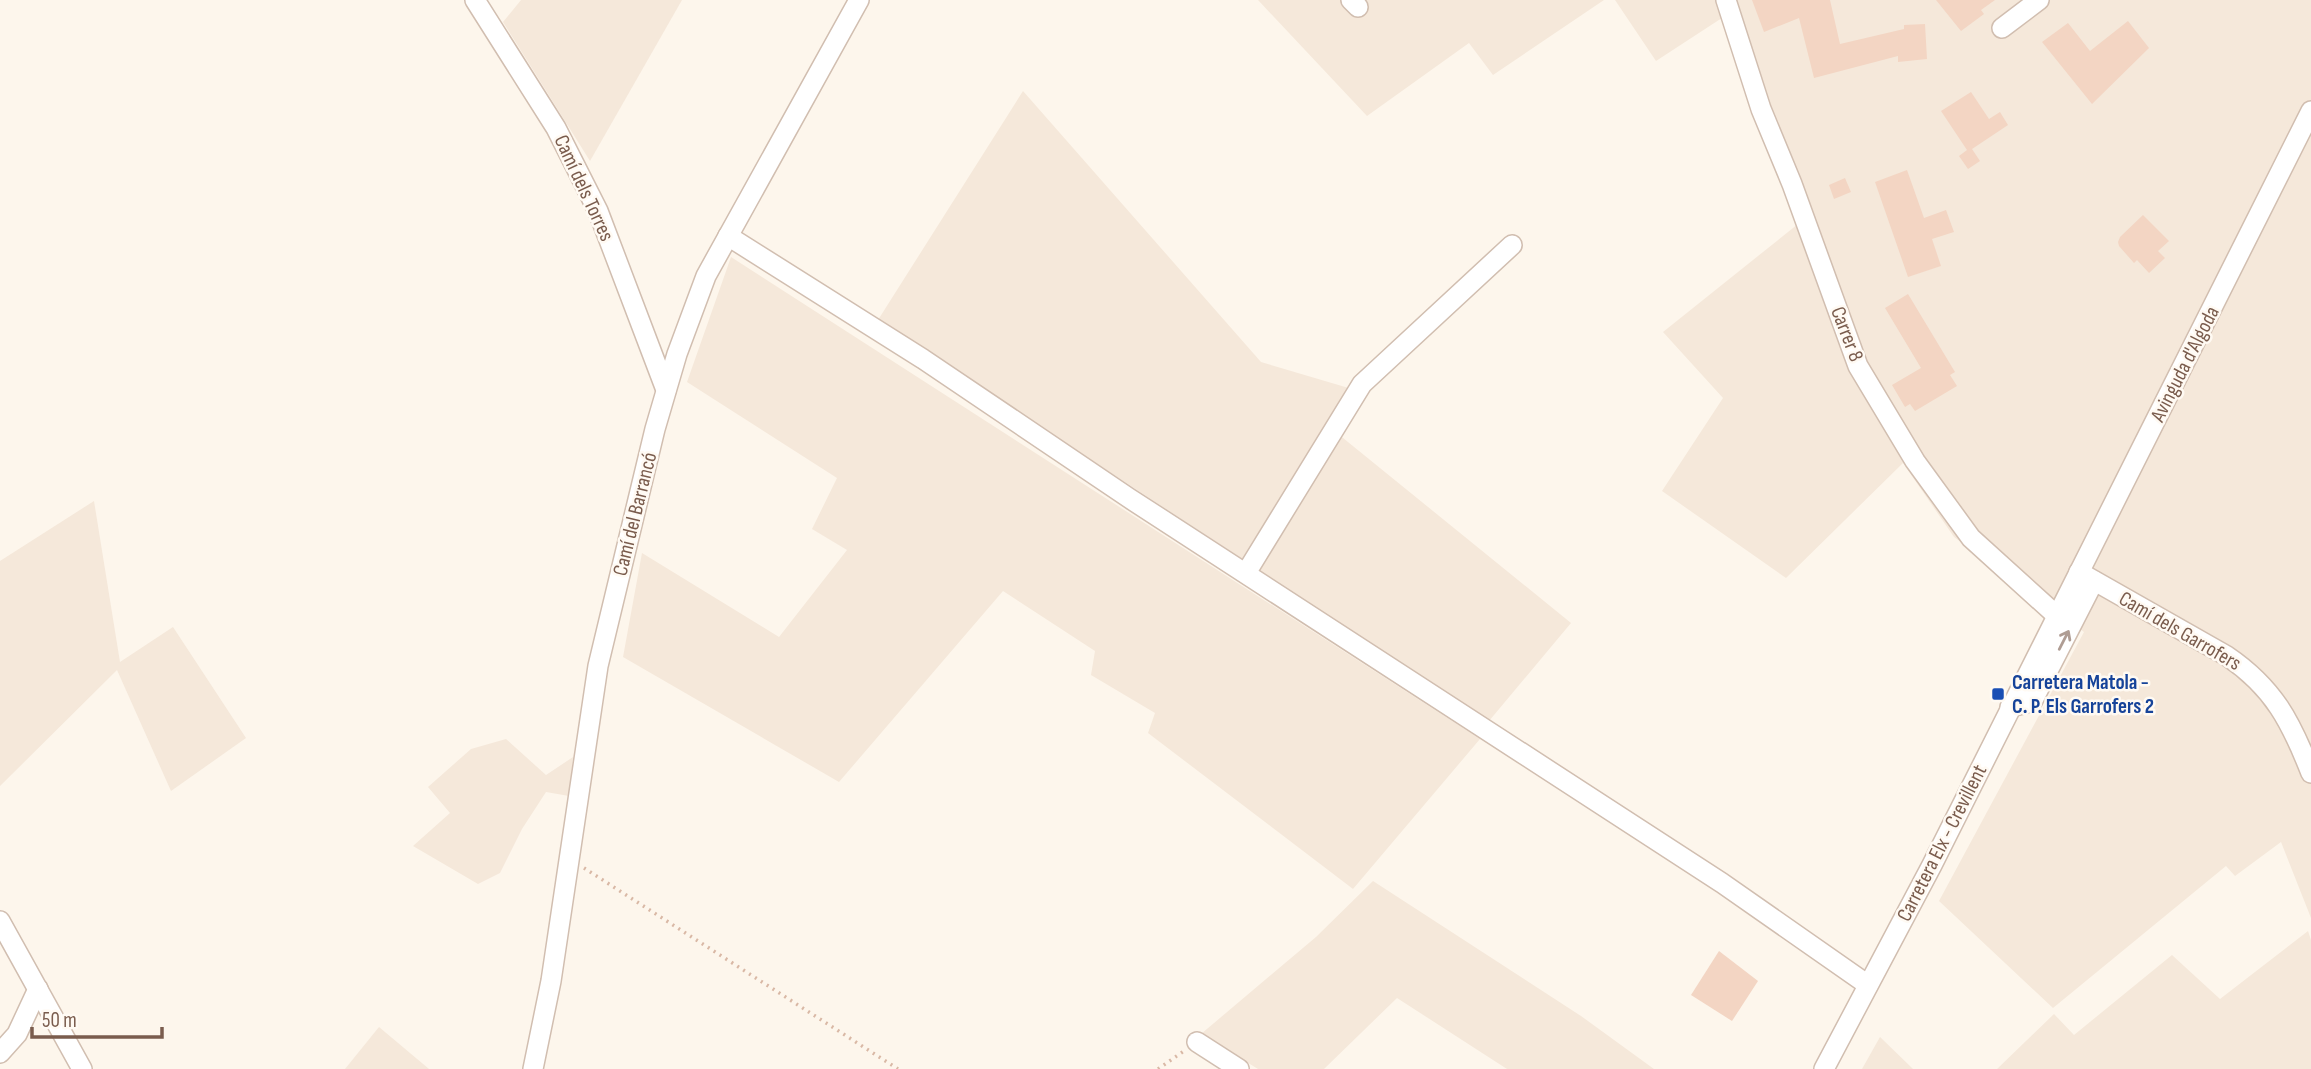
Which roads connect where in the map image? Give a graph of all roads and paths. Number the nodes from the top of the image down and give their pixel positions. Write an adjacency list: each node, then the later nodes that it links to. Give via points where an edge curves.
1 (475, 0): 9 (street, Camí dels Torres, via 556,128 598,211)
2 (859, 0): 7 (street, Camí del Barrancó)
3 (1727, 0): 12 (street, Carrer 8, via 1761,108 1858,366 1915,461 1971,538)
4 (2039, 0): 5 (street)
5 (2002, 28)
6 (2311, 111): 11 (street, Avinguda d'Algoda)
7 (728, 236): 9 (street, Camí del Barrancó, via 706,276); 10 (street)
8 (1513, 245): 10 (street, via 1362,384)
9 (666, 390): 15 (street, Camí del Barrancó, via 598,666)
10 (1246, 573): 17 (street, via 1722,883)
11 (2087, 577): 12 (street, Avinguda d'Algoda); 13 (street, one-way to 11, via 2032,702); 14 (street, Camí dels Garrofers, via 2248,670 2283,710)
12 (2056, 615): 13 (street, Carretera Elx - Crevillent)
13 (2010, 707): 17 (street, Carretera Elx - Crevillent)
14 (2311, 773)
15 (569, 858): 22 (street, Camí del Barrancó); 23 (path)
16 (0, 921): 18 (street)
17 (1868, 985): 26 (street, Carretera Elx - Crevillent)
18 (37, 989): 20 (street, via 17,1034); 21 (street)
19 (1197, 1042): 24 (path); 25 (street)
20 (0, 1052)
21 (82, 1069)
22 (533, 1069)
23 (898, 1069)
24 (1158, 1069)
25 (1239, 1069)
26 (1824, 1069)

